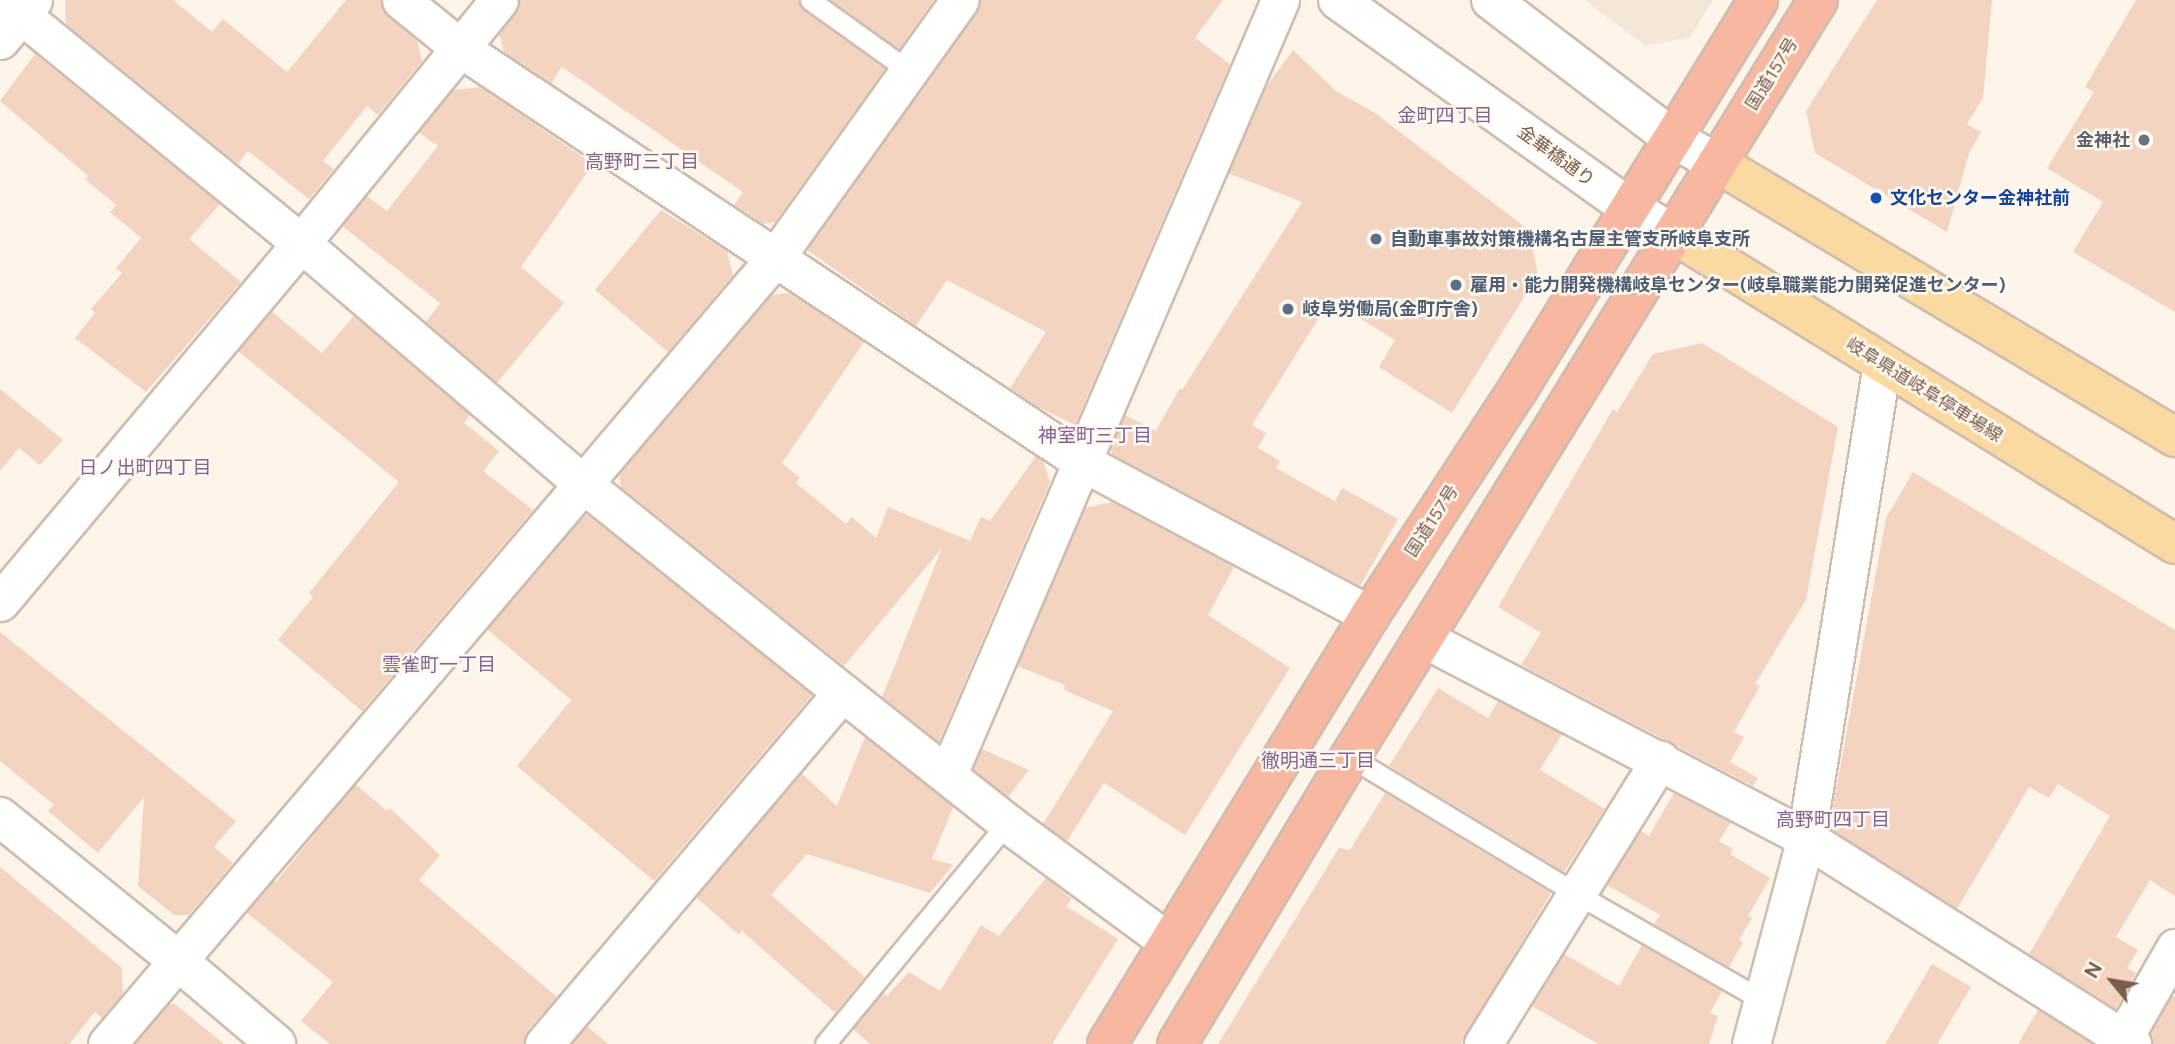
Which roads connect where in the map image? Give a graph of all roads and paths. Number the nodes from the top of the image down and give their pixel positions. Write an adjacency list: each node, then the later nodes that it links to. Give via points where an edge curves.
1 (401, 0): 11 (street)
2 (499, 0): 11 (street)
3 (810, 0): 12 (lane)
4 (960, 0): 12 (street)
5 (1280, 0): 21 (street)
6 (1338, 0): 15 (main road, 金華橋通り)
7 (1490, 0): 13 (main road)
8 (1758, 0): 13 (highway, 国道157号)
9 (1818, 0): 14 (highway, 国道157号)
10 (14, 14): 17 (street)
11 (460, 48): 17 (street); 18 (street)
12 (909, 71): 18 (street)
13 (1672, 138): 14 (main road); 15 (highway, 国道157号)
14 (1717, 163): 16 (highway, 国道157号); 20 (main road)
15 (1631, 209): 16 (main road, 金華橋通り); 25 (highway, 国道157号)
16 (1674, 234): 19 (main road, 岐阜県道岐阜停車場線); 26 (highway, 国道157号)
17 (302, 243): 22 (street); 24 (street)
18 (775, 258): 21 (street); 22 (street)
19 (1882, 365): 23 (main road, 岐阜県道岐阜停車場線); 33 (street)
20 (2175, 437)
21 (1084, 463): 25 (street); 30 (street)
22 (582, 483): 27 (street); 37 (street)
23 (2175, 544)
24 (0, 602)
25 (1370, 615): 35 (highway, 国道157号)
26 (1425, 639): 28 (highway, 国道157号); 29 (street)
27 (842, 692): 30 (street); 42 (street)
28 (1350, 757): 34 (lane); 45 (highway, 国道157号)
29 (1660, 760): 33 (street); 34 (street)
30 (948, 774): 32 (street)
31 (0, 817): 37 (main road)
32 (1007, 823): 35 (street, via 1160,936); 43 (lane)
33 (1806, 838): 38 (street); 39 (street)
34 (1577, 894): 38 (lane); 46 (street)
35 (1173, 935): 44 (highway, 国道157号)
36 (2175, 948): 39 (street)
37 (177, 960): 40 (street); 41 (main road)
38 (1762, 1000): 47 (street)
39 (2125, 1042)
40 (107, 1044)
41 (276, 1044)
42 (544, 1044)
43 (825, 1044)
44 (1107, 1044)
45 (1177, 1044)
46 (1483, 1044)
47 (1751, 1044)

